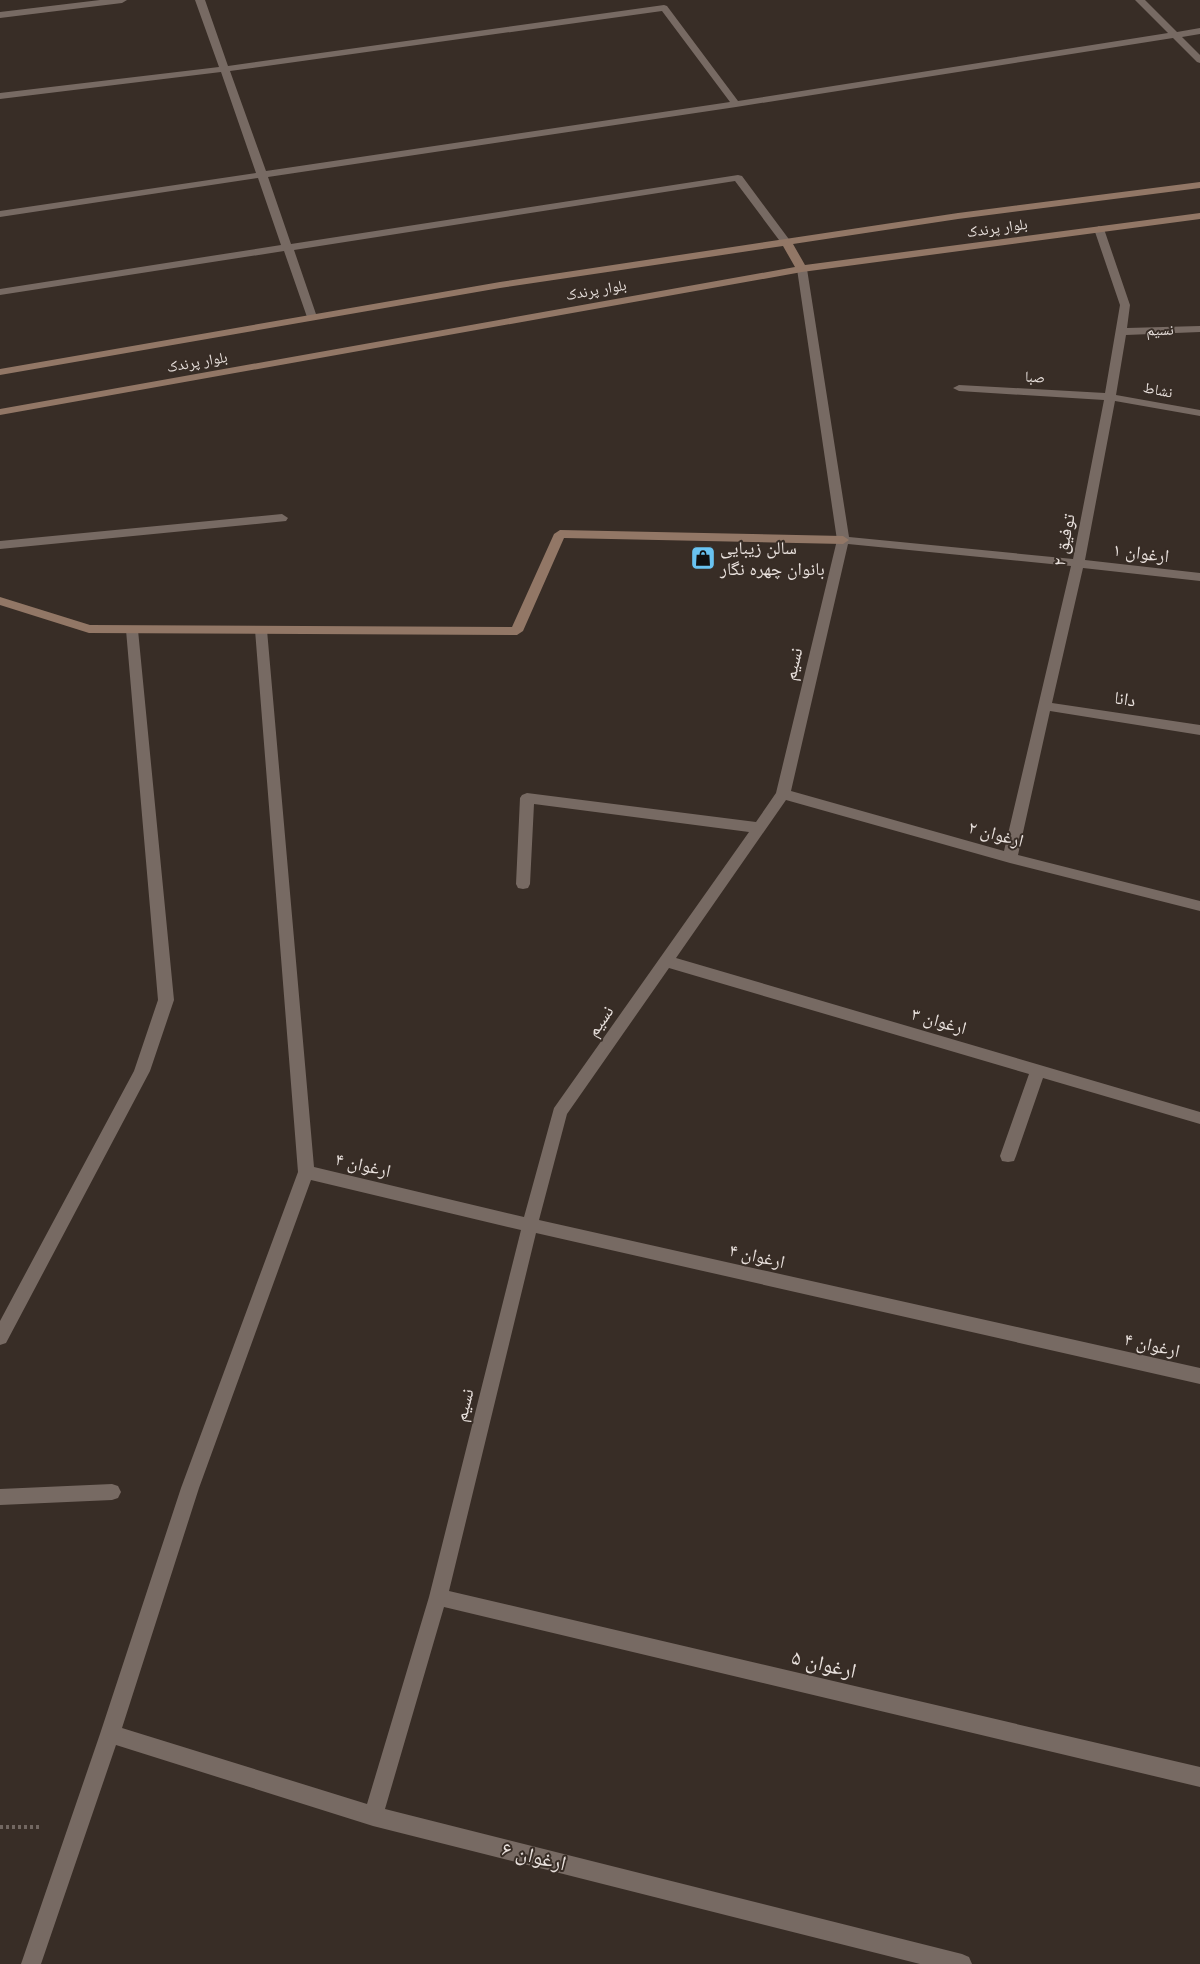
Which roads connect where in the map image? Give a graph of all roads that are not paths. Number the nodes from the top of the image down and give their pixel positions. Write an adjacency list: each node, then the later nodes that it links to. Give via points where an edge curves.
1 (122, 0): 4 (street)
2 (200, 0): 8 (street)
3 (1140, 0): 6 (street)
4 (0, 15)
5 (1200, 31): 6 (street)
6 (1175, 35): 7 (street); 10 (street)
7 (1200, 60)
8 (224, 69): 9 (street); 10 (street, via 664,8); 11 (street)
9 (0, 96)
10 (736, 104): 11 (street)
11 (262, 175): 13 (street); 17 (street)
12 (1200, 185): 16 (main road, بلوار پرندک)
13 (0, 214)
14 (1200, 216): 15 (main road, بلوار پرندک)
15 (1100, 229): 18 (main road, بلوار پرندک); 22 (street, توفیق ۲, via 1125,305)
16 (786, 242): 17 (street, via 738,178); 18 (main road); 20 (main road, بلوار پرندک)
17 (289, 248): 19 (street); 20 (street)
18 (802, 269): 26 (main road, بلوار پرندک); 29 (street, نسیم)
19 (0, 292)
20 (312, 317): 23 (main road, بلوار پرندک)
21 (1200, 329): 22 (street, نسیم)
22 (1120, 332): 25 (street, توفیق ۲)
23 (0, 372)
24 (959, 388): 25 (street, صبا)
25 (1110, 397): 27 (street, نشاط); 31 (street, توفیق ۲)
26 (0, 412)
27 (1200, 413)
28 (282, 518): 30 (street)
29 (843, 540): 31 (street, ارغوان ۱); 35 (main road, via 560,534 517,631); 38 (street, نسیم)
30 (0, 544)
31 (1078, 563): 32 (street, ارغوان ۱); 36 (street, توفیق ۲)
32 (1200, 577)
33 (0, 600): 34 (main road, via 89,629)
34 (132, 630): 35 (main road); 49 (street, via 166,1000 142,1071)
35 (261, 630): 47 (street)
36 (1044, 706): 37 (street, دانا); 40 (street, توفیق ۲)
37 (1200, 730)
38 (783, 794): 39 (street, نسیم); 40 (street, ارغوان ۲)
39 (760, 828): 41 (street, via 527,798); 43 (street, نسیم)
40 (1010, 858): 42 (street, ارغوان ۲)
41 (523, 884)
42 (1200, 906)
43 (666, 961): 44 (street, ارغوان ۳); 48 (street, نسیم, via 560,1112)
44 (1038, 1071): 45 (street, ارغوان ۳); 46 (street)
45 (1200, 1118)
46 (1008, 1156)
47 (306, 1172): 48 (street, ارغوان ۴); 54 (street, via 190,1488)
48 (530, 1225): 50 (street, ارغوان ۴); 53 (street, نسیم)
49 (0, 1338)
50 (1200, 1376)
51 (112, 1492): 52 (street)
52 (0, 1497)
53 (438, 1597): 55 (street, ارغوان ۵); 56 (street, نسیم)
54 (110, 1734): 56 (street, ارغوان ۶); 57 (street)
55 (1200, 1777)
56 (373, 1816): 58 (street, ارغوان ۶)
57 (31, 1964)
58 (962, 1964)

